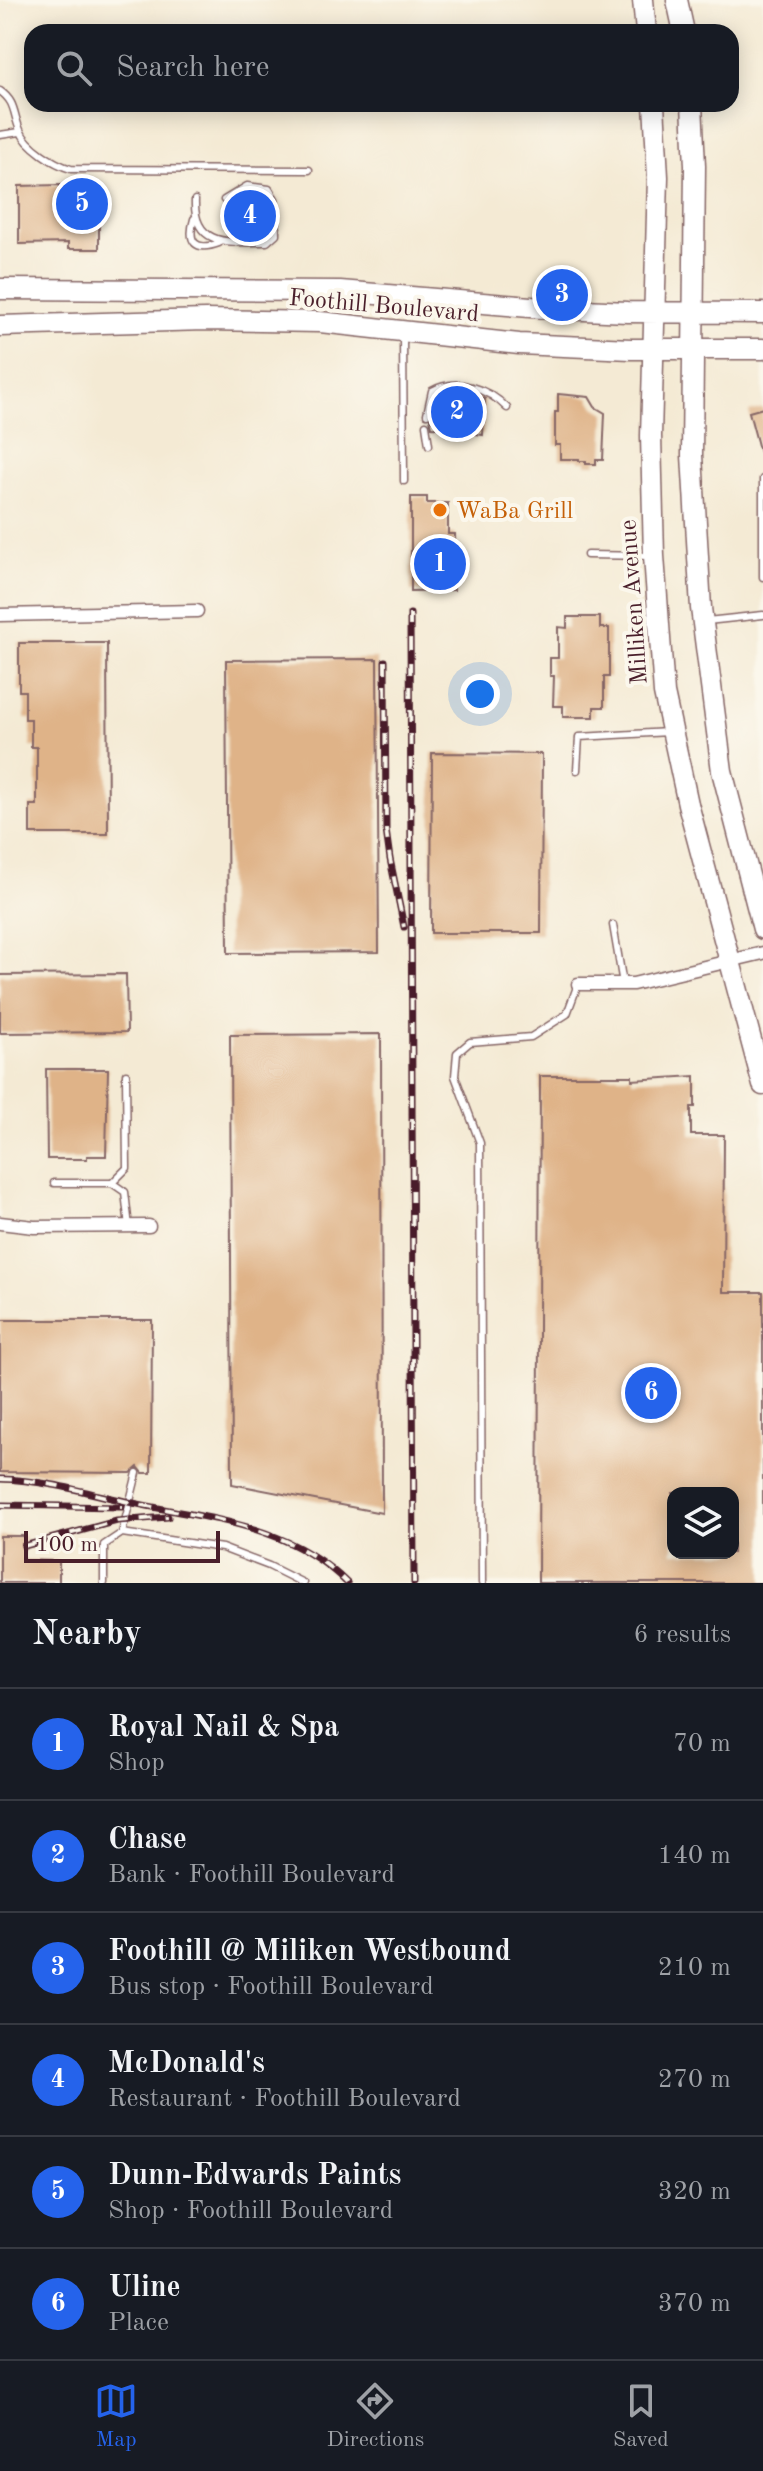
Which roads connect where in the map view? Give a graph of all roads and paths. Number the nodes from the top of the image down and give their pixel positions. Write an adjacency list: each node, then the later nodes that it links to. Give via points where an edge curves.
1 (643, 0): 3 (main road)
2 (677, 0): 4 (main road)
3 (645, 24)
4 (682, 24)
5 (0, 91): 8 (lane, via 13,104)
6 (654, 112): 16 (main road, Milliken Avenue)
7 (692, 112): 17 (main road)
8 (20, 132): 9 (lane); 10 (lane, via 46,156 71,169)
9 (0, 135)
10 (309, 170)
11 (195, 200): 13 (lane)
12 (224, 200): 14 (lane, via 247,186 269,189 275,199 276,234 267,242)
13 (194, 219): 14 (lane, via 203,232); 14 (lane, via 191,231 199,246)
14 (223, 241)
15 (0, 289): 16 (main road, Foothill Boulevard, via 340,291)
16 (655, 313): 17 (main road, Foothill Boulevard); 22 (main road, Milliken Avenue)
17 (693, 313): 18 (main road, Foothill Boulevard); 23 (main road)
18 (763, 313)
19 (0, 326): 20 (main road, Foothill Boulevard, via 274,321)
20 (403, 331): 22 (main road, Foothill Boulevard, via 519,344); 29 (lane)
21 (763, 349): 23 (main road, Foothill Boulevard)
22 (652, 350): 23 (main road, Foothill Boulevard); 31 (main road, Milliken Avenue)
23 (694, 350): 36 (main road, via 692,455)
24 (507, 408): 25 (lane, via 487,391 440,386 432,391)
25 (427, 414)
26 (426, 425): 27 (lane)
27 (429, 445)
28 (763, 479): 32 (lane)
29 (404, 481)
30 (587, 555): 31 (lane)
31 (654, 556): 37 (main road, Milliken Avenue, via 664,693)
32 (763, 577)
33 (197, 611): 34 (street)
34 (0, 615)
35 (763, 615): 36 (lane)
36 (703, 621): 40 (main road, via 722,771)
37 (673, 732): 38 (lane, via 579,737); 42 (main road, Milliken Avenue)
38 (577, 770)
39 (613, 925): 44 (lane)
40 (763, 929)
41 (763, 953): 42 (street)
42 (730, 961): 44 (street); 46 (main road, Milliken Avenue)
43 (578, 984): 44 (street); 56 (lane, via 567,1014 531,1037 470,1042 457,1053 455,1076 480,1143)
44 (623, 984)
45 (126, 1074): 48 (lane, via 127,1168)
46 (763, 1085)
47 (54, 1183): 48 (lane)
48 (112, 1183): 51 (lane, via 125,1192)
49 (0, 1223): 51 (street)
50 (149, 1226): 51 (street)
51 (129, 1227)
52 (137, 1473): 53 (lane)
53 (122, 1533): 54 (lane, via 104,1545); 55 (lane, via 222,1548)
54 (104, 1583)
55 (303, 1583)
56 (482, 1583)

